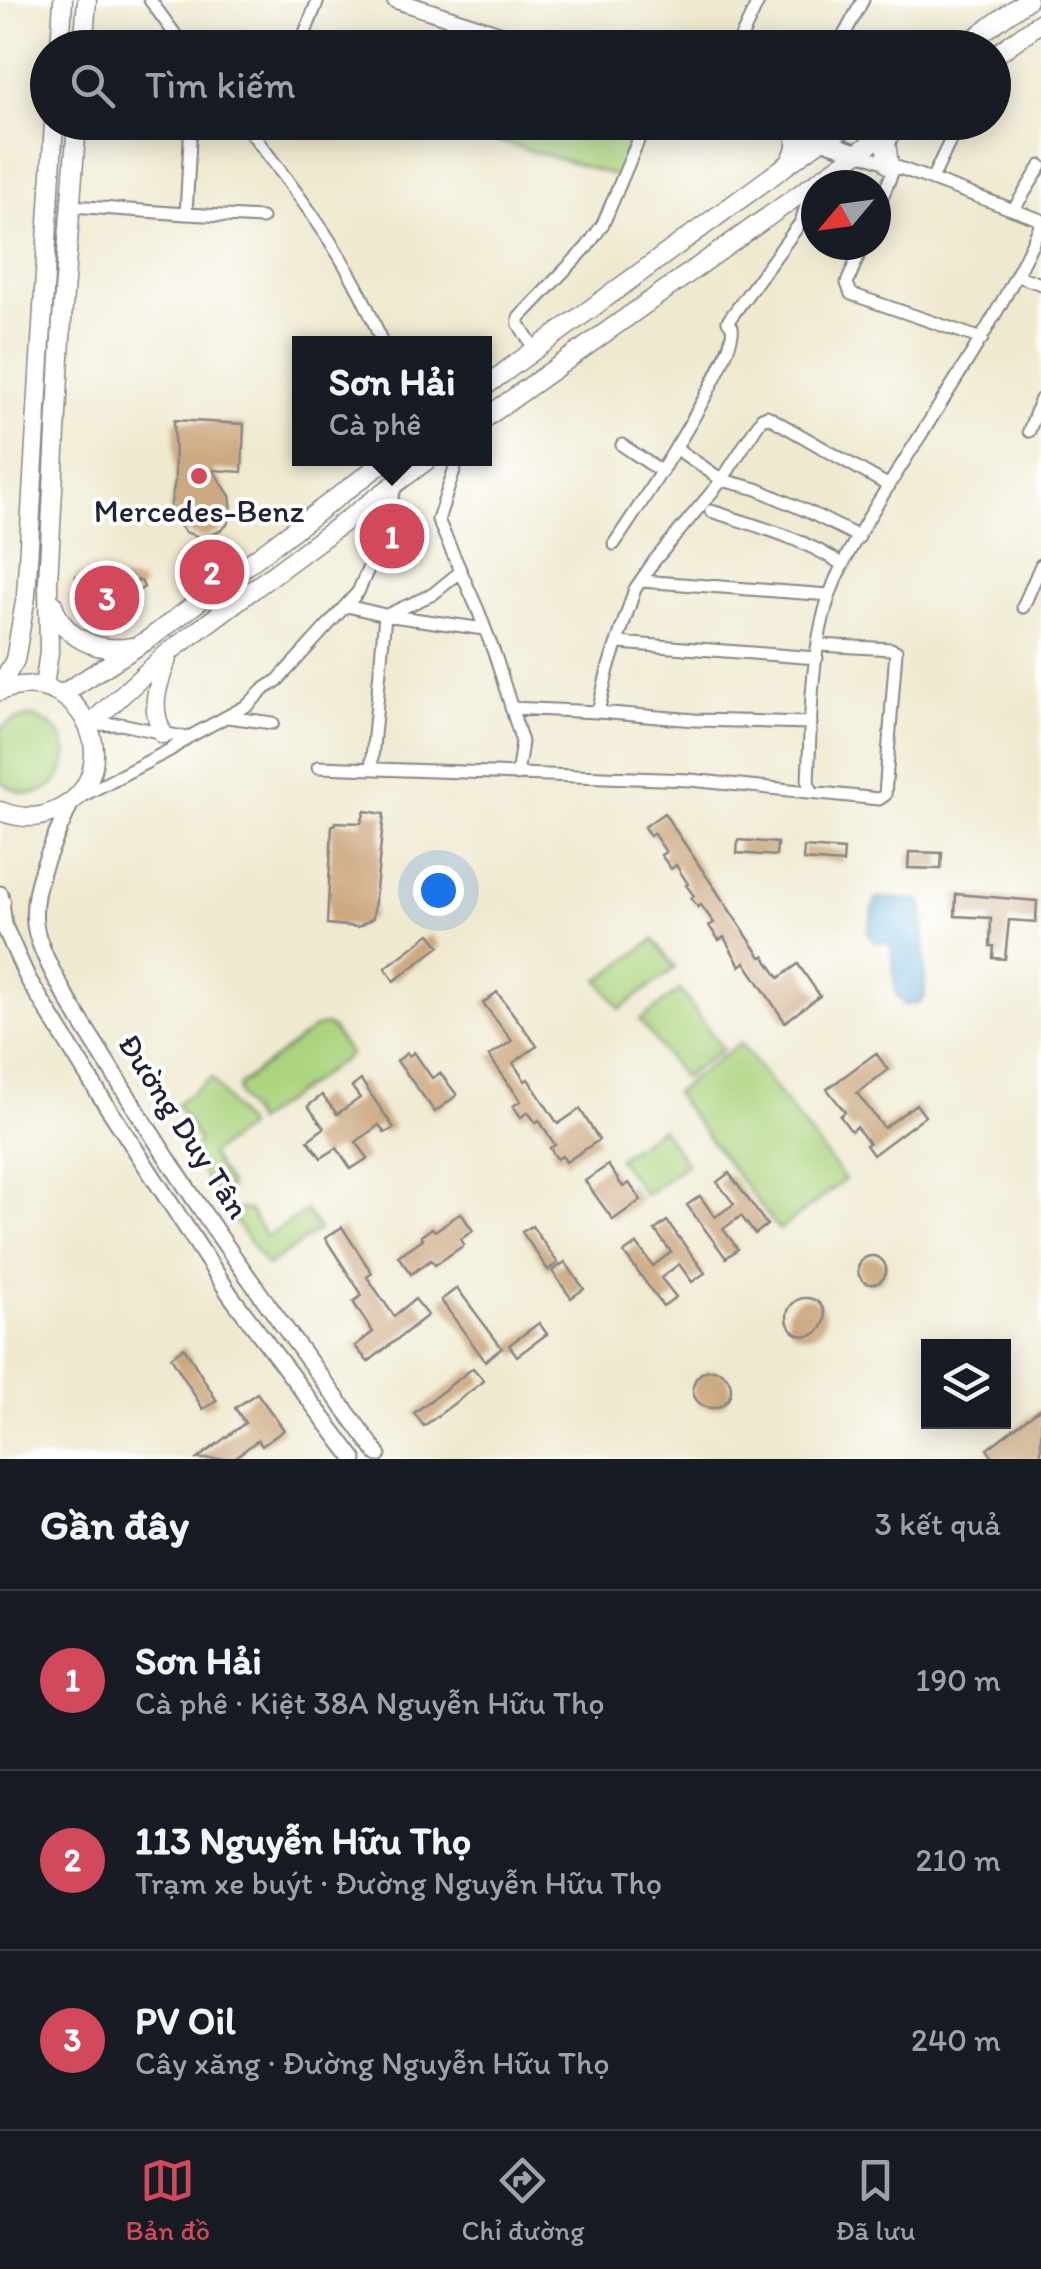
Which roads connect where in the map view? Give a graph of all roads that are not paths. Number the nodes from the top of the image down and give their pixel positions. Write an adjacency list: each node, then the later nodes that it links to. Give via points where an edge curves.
1 (63, 0): 10 (main road)
2 (86, 0): 11 (main road)
3 (150, 0): 12 (street)
4 (318, 0): 13 (street)
5 (395, 0): 14 (street)
6 (759, 0): 15 (street)
7 (863, 0): 16 (street)
8 (1027, 0): 17 (main road)
9 (1041, 22): 18 (main road)
10 (61, 30)
11 (84, 30)
12 (172, 30)
13 (306, 30)
14 (488, 30)
15 (745, 30)
16 (847, 30)
17 (986, 30)
18 (1011, 44)
19 (53, 140): 80 (main road, via 26,596 15,660)
20 (76, 140): 37 (main road)
21 (190, 140): 39 (street)
22 (256, 140): 46 (street, via 322,230)
23 (638, 140): 48 (street, via 603,224 519,318)
24 (796, 140): 30 (main road)
25 (821, 140): 29 (street); 30 (main road)
26 (877, 140): 29 (main road)
27 (888, 140): 31 (main road)
28 (950, 140): 35 (street)
29 (859, 153): 31 (street); 33 (main road)
30 (790, 163): 48 (main road)
31 (892, 166): 34 (street); 35 (street)
32 (1041, 166): 38 (street)
33 (834, 170)
34 (891, 170)
35 (932, 179): 38 (street)
36 (801, 192): 51 (main road)
37 (71, 206): 39 (street); 69 (main road)
38 (1014, 209): 42 (street)
39 (186, 214): 40 (street)
40 (262, 218)
41 (801, 222): 54 (street, via 728,321 726,354)
42 (1041, 222): 44 (street)
43 (857, 260): 47 (street, via 851,294)
44 (1018, 276): 45 (street); 47 (street)
45 (1041, 284)
46 (380, 336)
47 (982, 339): 61 (street)
48 (535, 350): 49 (main road)
49 (492, 381)
50 (1041, 399): 52 (street)
51 (492, 412)
52 (1029, 431)
53 (622, 445): 58 (street)
54 (677, 448): 58 (street); 59 (street)
55 (379, 466): 75 (main road)
56 (419, 466): 60 (main road)
57 (455, 466): 67 (street, via 438,520)
58 (662, 472): 64 (street)
59 (722, 480): 61 (street, via 767,416); 63 (street); 68 (street)
60 (397, 482): 71 (street, via 372,560); 77 (main road)
61 (889, 486): 63 (street)
62 (711, 511): 65 (street)
63 (859, 537): 65 (street)
64 (614, 544)
65 (843, 565): 70 (street)
66 (1041, 565): 72 (street)
67 (460, 572): 73 (street, via 433,594); 74 (street)
68 (641, 580): 70 (street); 76 (street)
69 (48, 582): 75 (main road, via 55,612 76,637 106,649); 79 (main road)
70 (830, 595): 78 (street)
71 (347, 606): 73 (street); 84 (street, via 278,680)
72 (1023, 607)
73 (385, 615): 74 (street); 91 (street)
74 (484, 629): 82 (street)
75 (149, 639): 81 (main road)
76 (618, 644): 78 (street); 83 (street)
77 (169, 652): 87 (main road); 88 (main road, via 154,703)
78 (818, 652): 86 (street); 93 (street, via 896,651 885,795)
79 (44, 686): 80 (main road); 81 (main road)
80 (0, 689)
81 (62, 694): 87 (main road)
82 (511, 708): 83 (street); 92 (street, via 522,742)
83 (598, 712): 86 (street)
84 (226, 717): 85 (street); 89 (street)
85 (273, 723)
86 (811, 724): 93 (street)
87 (89, 725): 88 (street); 94 (main road, via 91,772)
88 (163, 734): 89 (street)
89 (186, 738): 94 (street)
90 (318, 767): 91 (street)
91 (371, 769): 92 (street)
92 (517, 774): 93 (street)
93 (812, 791)
94 (72, 802): 95 (main road, via 29,818); 97 (street, via 35,896)
95 (0, 811)
96 (0, 899): 98 (street, Đường Duy Tân)
97 (35, 923): 98 (street); 99 (street, Đường Duy Tân, via 54,972 119,1082)
98 (4, 926): 100 (street, Đường Duy Tân, via 98,1094)
99 (319, 1375): 100 (street); 101 (street, Đường Duy Tân)
100 (301, 1388): 102 (street, Đường Duy Tân)
101 (378, 1454)
102 (354, 1459)

